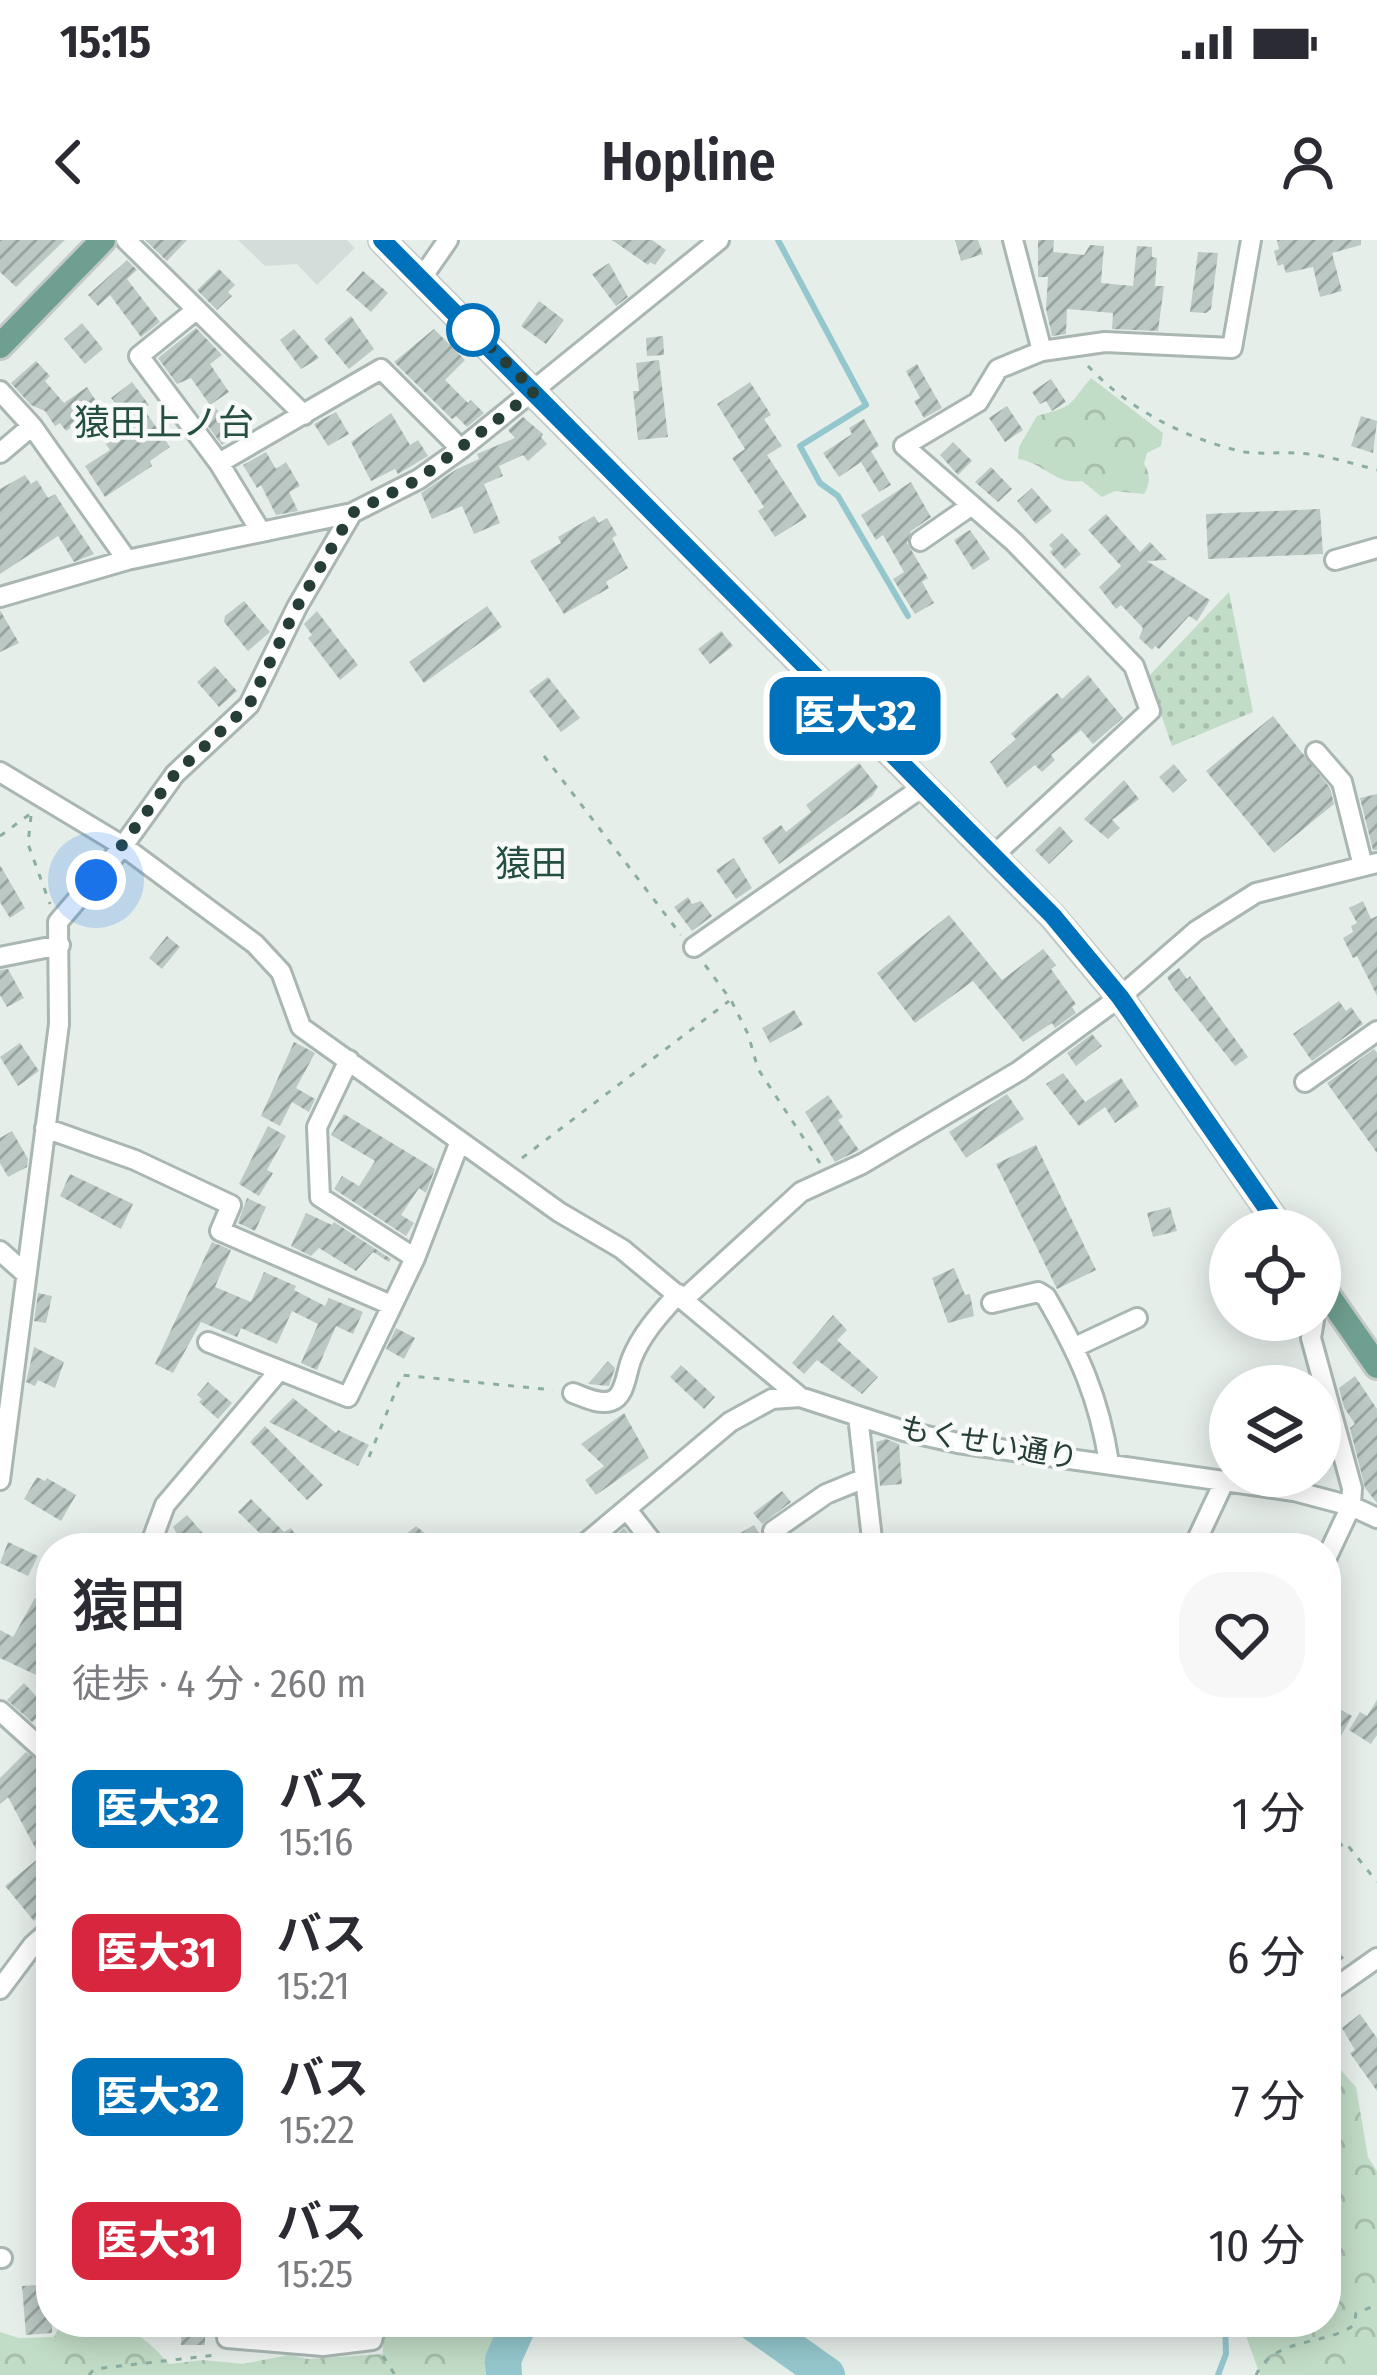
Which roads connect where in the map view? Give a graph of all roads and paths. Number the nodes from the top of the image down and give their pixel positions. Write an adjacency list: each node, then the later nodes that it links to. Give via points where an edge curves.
1 (104, 240): 10 (main road)
2 (125, 240): 9 (street)
3 (382, 240): 8 (main road)
4 (448, 240): 8 (street)
5 (719, 240): 14 (street)
6 (1013, 240): 12 (street)
7 (1251, 240): 11 (street, via 1232,348)
8 (422, 279): 14 (main road)
9 (196, 310): 15 (street); 19 (street, via 139,356)
10 (0, 346)
11 (1071, 347): 12 (street); 20 (path, via 1118,393 1173,427 1245,452 1312,454)
12 (1042, 351): 21 (street, via 998,370 978,402 904,446)
13 (0, 391): 16 (street)
14 (535, 391): 17 (street); 31 (main road)
15 (304, 415): 17 (street, via 381,369); 19 (street)
16 (32, 426): 18 (street); 26 (street)
17 (461, 449): 22 (street)
18 (0, 453)
19 (219, 463): 23 (street)
20 (1377, 470)
21 (972, 505): 24 (street); 34 (street, via 1134,666 1150,711)
22 (352, 513): 23 (street); 33 (street, via 249,705 175,774)
23 (261, 532): 26 (street)
24 (920, 541)
25 (1377, 548): 27 (street)
26 (128, 560): 28 (street)
27 (1335, 560)
28 (0, 597)
29 (1316, 752): 35 (street, via 1342,782)
30 (0, 772): 33 (street)
31 (924, 786): 34 (main road); 38 (street)
32 (0, 836): 36 (path, via 32,813 28,844)
33 (123, 846): 36 (street); 43 (street, via 255,944 281,972 302,1027)
34 (994, 855): 40 (main road)
35 (1370, 864): 40 (street, via 1256,893)
36 (58, 922): 37 (street)
37 (61, 945): 39 (street); 45 (street)
38 (694, 947)
39 (0, 957)
40 (1120, 997): 48 (main road); 52 (street, via 969,1102 801,1192)
41 (731, 1000): 47 (path)
42 (1377, 1031): 44 (street)
43 (349, 1060): 46 (street); 50 (street, via 317,1126 320,1197)
44 (1305, 1082)
45 (45, 1128): 51 (street); 54 (street, via 231,1205 220,1232)
46 (460, 1141): 47 (street); 50 (street)
47 (506, 1173): 52 (street)
48 (1267, 1209)
49 (0, 1251): 51 (street)
50 (415, 1258): 54 (street)
51 (26, 1274): 69 (street)
52 (681, 1296): 62 (street, via 653,1322 621,1394 610,1402); 63 (street)
53 (992, 1303): 59 (street, via 1038,1292)
54 (391, 1305): 61 (street, via 348,1397)
55 (1137, 1318): 59 (street)
56 (1341, 1318): 60 (main road)
57 (1312, 1341): 72 (street)
58 (208, 1342): 61 (street)
59 (1075, 1347): 66 (street)
60 (1377, 1366)
61 (278, 1372): 76 (street, via 165,1505)
62 (573, 1393): 65 (path, via 402,1375)
63 (800, 1397): 64 (street, もくせい通り); 73 (street, via 757,1404)
64 (858, 1416): 66 (street, もくせい通り, via 958,1443); 68 (street)
65 (369, 1457)
66 (1109, 1462): 67 (street, もくせい通り)
67 (1209, 1477)
68 (865, 1478): 75 (street); 79 (street)
69 (0, 1480)
70 (1218, 1497): 80 (street)
71 (1318, 1497): 72 (street, もくせい通り)
72 (1351, 1505): 74 (street, もくせい通り); 81 (street)
73 (628, 1511): 77 (street); 78 (street)
74 (1377, 1518)
75 (773, 1531)
76 (155, 1533)
77 (599, 1533)
78 (645, 1533)
79 (871, 1533)
80 (1200, 1533)
81 (1338, 1533)
82 (0, 1711): 83 (street)
83 (36, 1743)
84 (1341, 1845): 85 (path)
85 (1377, 1882)
86 (36, 1942): 89 (street)
87 (1377, 1958): 88 (street)
88 (1341, 1983)
89 (0, 1989)
90 (1377, 2305): 91 (path, via 1356,2313)
91 (1341, 2332)
92 (354, 2337): 95 (street, via 323,2346)
93 (378, 2337): 98 (path)
94 (1318, 2337): 99 (path, via 1264,2360)
95 (227, 2338)
96 (215, 2355): 97 (path)
97 (89, 2375)
98 (395, 2375)
99 (1256, 2375)

